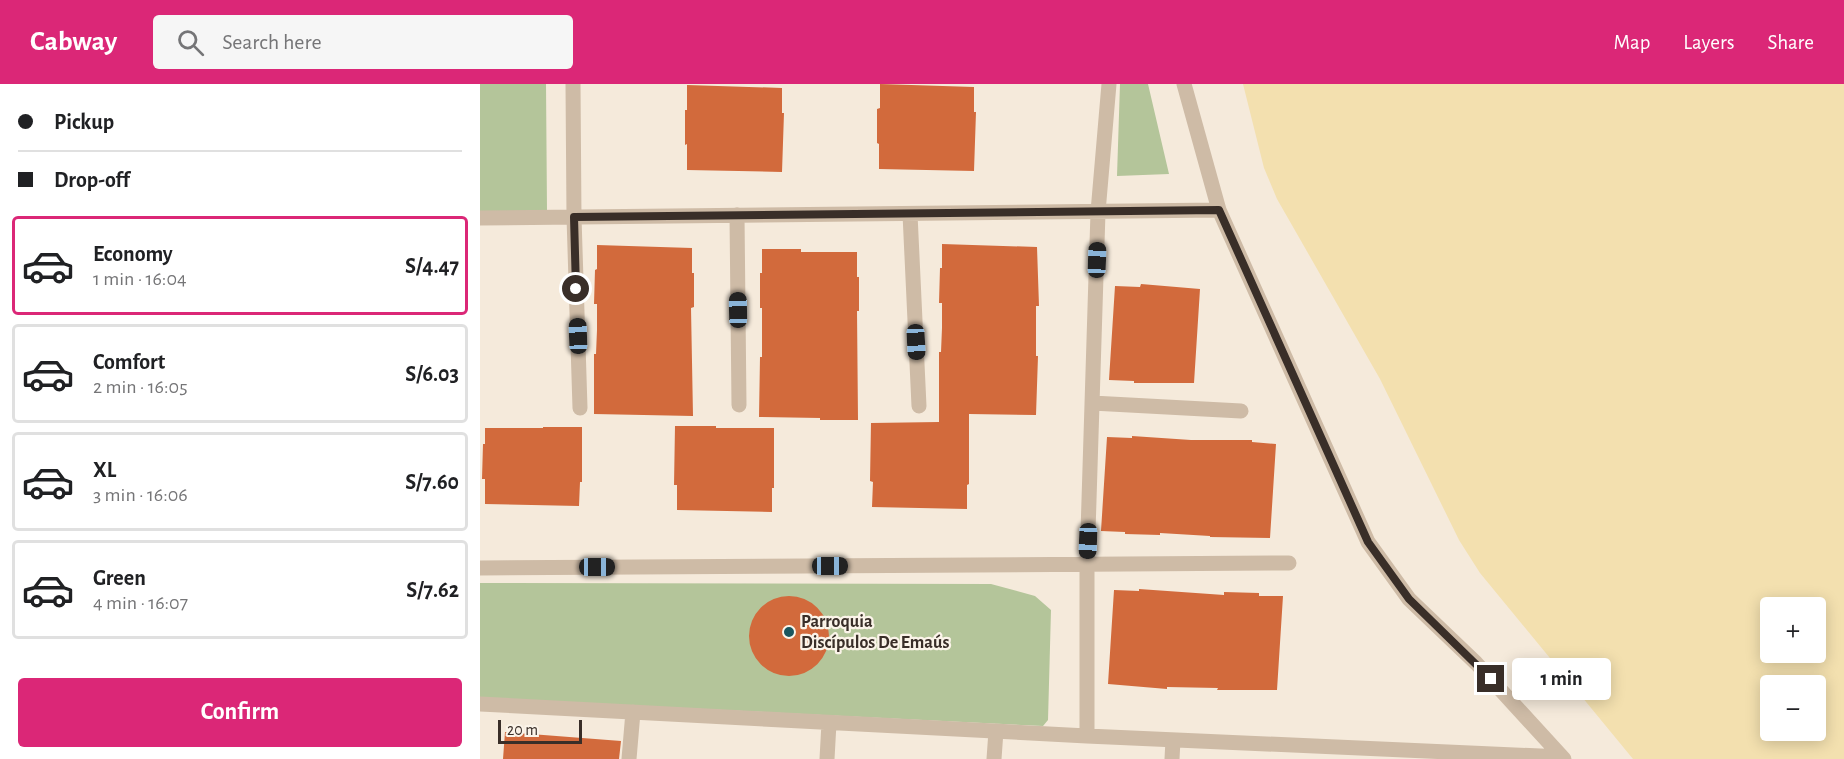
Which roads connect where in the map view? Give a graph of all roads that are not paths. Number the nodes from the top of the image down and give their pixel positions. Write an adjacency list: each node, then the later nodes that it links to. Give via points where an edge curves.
1 (573, 84): 8 (street)
2 (1109, 84): 5 (street)
3 (1184, 84): 4 (street)
4 (1219, 210): 5 (street); 25 (street, via 1368,542 1409,599 1476,663)
5 (1098, 212): 6 (street); 10 (street)
6 (910, 214): 7 (street); 12 (street)
7 (737, 216): 8 (street); 11 (street)
8 (574, 217): 9 (street); 13 (street)
9 (480, 218)
10 (1092, 403): 14 (street); 16 (street)
11 (739, 405)
12 (919, 406)
13 (580, 408)
14 (1241, 411)
15 (1289, 563): 16 (street)
16 (1087, 564): 17 (street); 22 (street)
17 (480, 568)
18 (480, 704): 19 (street)
19 (633, 712): 20 (street); 26 (street)
20 (829, 723): 21 (street); 27 (street)
21 (996, 731): 22 (street); 28 (street)
22 (1087, 736): 23 (street)
23 (1173, 740): 24 (street); 29 (street)
24 (1355, 754): 25 (street)
25 (1563, 758)
26 (629, 759)
27 (827, 759)
28 (994, 759)
29 (1172, 759)

